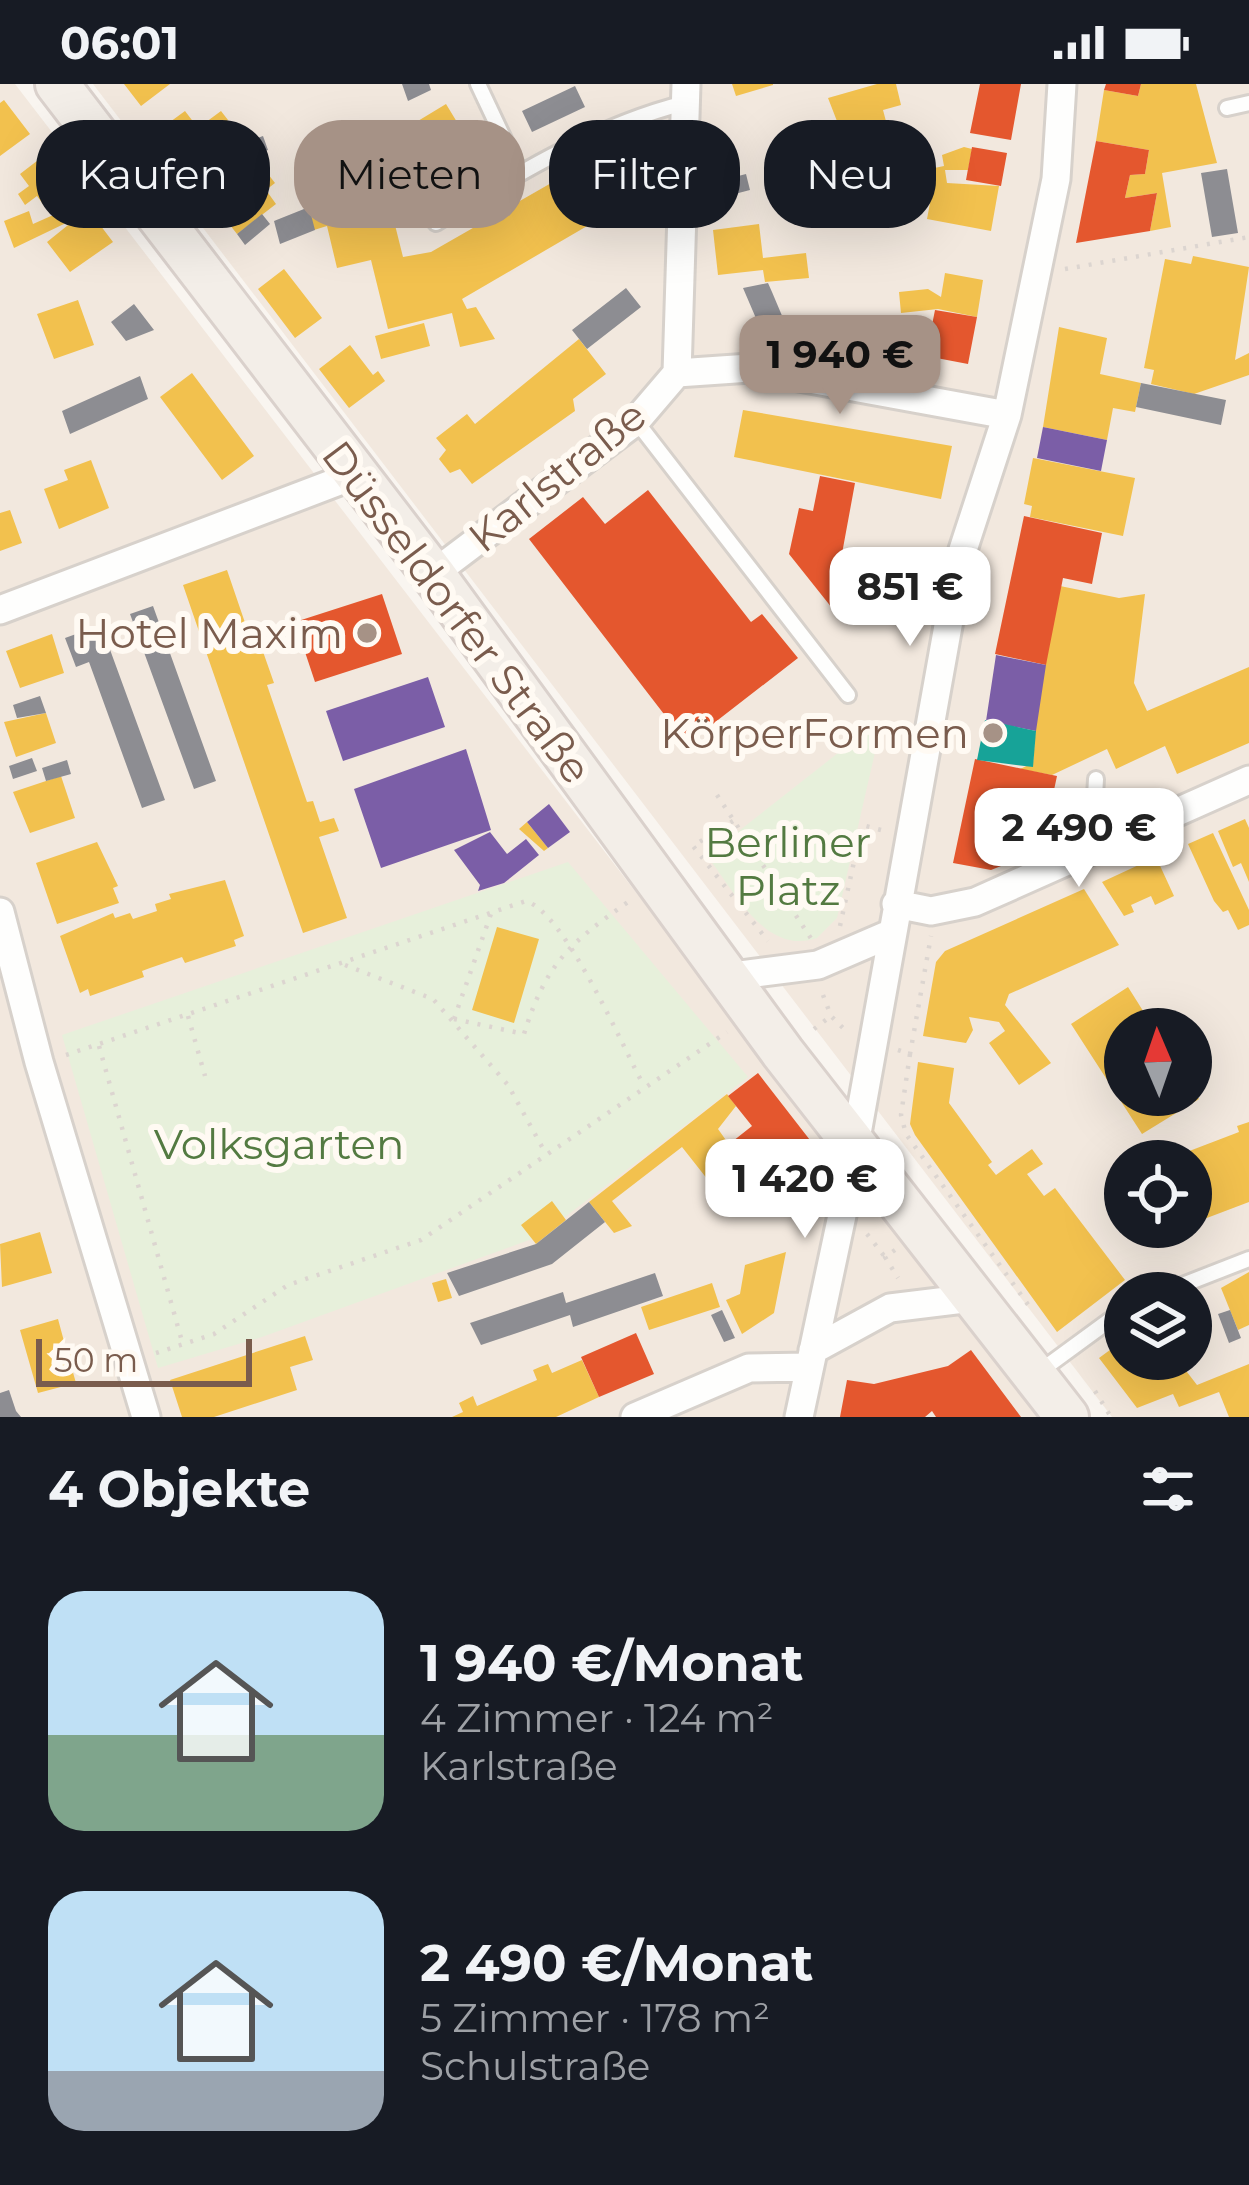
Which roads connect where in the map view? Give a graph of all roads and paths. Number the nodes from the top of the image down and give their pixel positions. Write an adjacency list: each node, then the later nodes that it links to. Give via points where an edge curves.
1 (57, 84): 14 (main road, Düsseldorfer Straße)
2 (478, 84): 7 (lane)
3 (1062, 84): 10 (street, via 1056,179)
4 (686, 93): 8 (lane); 11 (street, Karlstraße)
5 (1249, 103): 6 (lane)
6 (1227, 108)
7 (495, 120)
8 (525, 170)
9 (1249, 238): 10 (path)
10 (1037, 274): 12 (street)
11 (676, 373): 12 (street, Karlstraße, via 750,368); 13 (street, Karlstraße)
12 (1007, 415): 24 (street, via 960,559)
13 (636, 421): 15 (street, Karlstraße); 17 (lane)
14 (355, 475): 15 (main road, Düsseldorfer Straße); 16 (street)
15 (433, 574): 33 (main road, Düsseldorfer Straße)
16 (0, 610)
17 (848, 695)
18 (1096, 779): 23 (lane)
19 (1249, 780): 23 (street)
20 (717, 795): 21 (path)
21 (733, 821): 22 (path, via 814,946 840,928 862,825); 31 (path, via 693,846 736,907)
22 (876, 829)
23 (1092, 850): 26 (street, via 975,902)
24 (896, 904): 26 (street); 29 (street)
25 (492, 909): 30 (path, via 534,903); 32 (path); 37 (path)
26 (931, 911): 41 (path)
27 (0, 912): 52 (street)
28 (639, 915): 30 (path, via 629,902)
29 (890, 934): 33 (street, via 818,965); 39 (street)
30 (567, 945): 37 (path, via 538,989 524,1034); 43 (path)
31 (780, 948)
32 (341, 964): 35 (path); 37 (path, via 411,987)
33 (725, 977): 44 (main road, Düsseldorfer Straße)
34 (821, 985): 36 (path)
35 (188, 1016): 42 (path); 45 (path, via 99,1046 183,1345 288,1285 422,1240)
36 (830, 1016): 38 (path); 39 (path)
37 (454, 1019): 45 (path, via 508,1085)
38 (814, 1029)
39 (861, 1039): 41 (path); 44 (street)
40 (737, 1045): 43 (path, via 726,1031)
41 (910, 1054): 51 (path, via 906,1134)
42 (205, 1076)
43 (644, 1086): 45 (path)
44 (853, 1142): 48 (main road, Düsseldorfer Straße); 50 (street)
45 (546, 1154)
46 (1249, 1259): 47 (lane)
47 (1212, 1273)
48 (972, 1298): 50 (street, via 890,1308); 51 (main road, Düsseldorfer Straße)
49 (1104, 1324): 51 (lane)
50 (811, 1359): 53 (street, via 749,1367); 54 (street)
51 (1050, 1364): 55 (main road, Düsseldorfer Straße); 56 (path)
52 (146, 1417)
53 (635, 1417)
54 (799, 1417)
55 (1067, 1417)
56 (1111, 1417)

